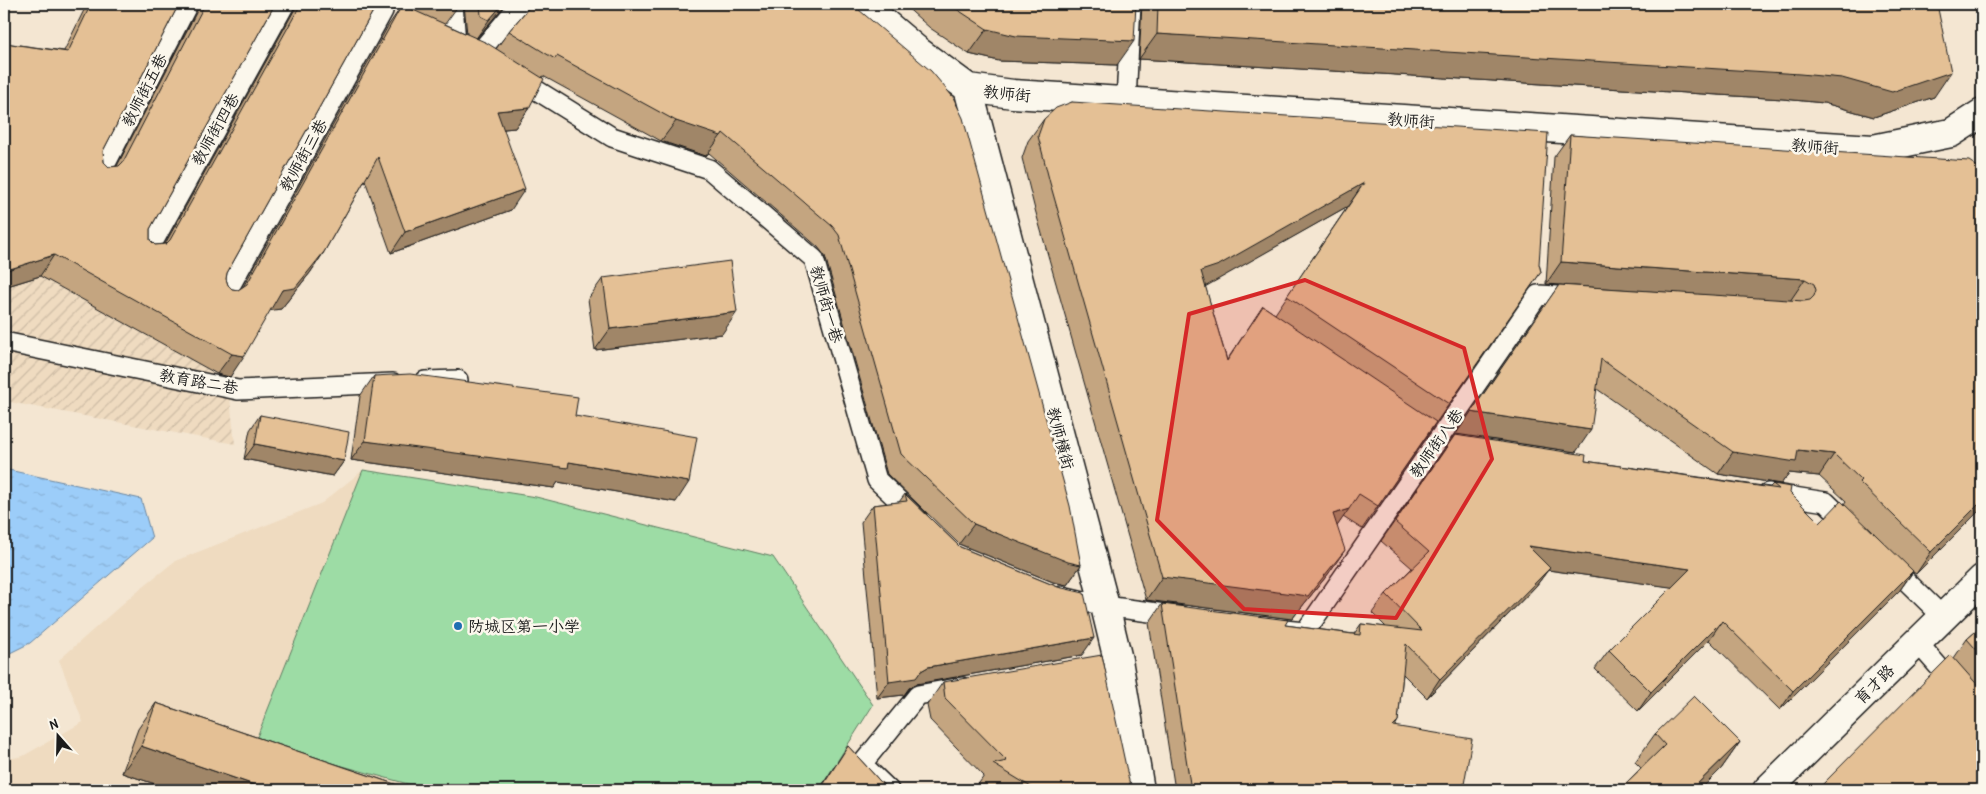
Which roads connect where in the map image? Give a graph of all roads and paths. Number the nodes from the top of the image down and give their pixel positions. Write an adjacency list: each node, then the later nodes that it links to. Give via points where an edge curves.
1 (188, 4): 12 (lane, 教师街五巷)
2 (285, 4): 13 (lane, 教师街四巷)
3 (453, 4): 8 (lane, 教师街一巷, via 448,39)
4 (520, 4): 8 (lane)
5 (862, 4): 9 (street, 教师街)
6 (1131, 4): 10 (lane)
7 (383, 11): 14 (lane, 教师街三巷)
8 (478, 54): 22 (lane, 教师街一巷, via 612,137 709,169 814,258 877,480)
9 (968, 88): 10 (street, 教师街); 25 (street, 教师横街)
10 (1126, 101): 11 (street, 教师街, via 1545,139 1873,149 1951,133)
11 (1982, 113)
12 (99, 177)
13 (146, 255)
14 (224, 299)
15 (1596, 299): 19 (lane, 教师街八巷, via 1537,286)
16 (4, 342): 17 (lane, 教育路二巷, via 238,390)
17 (458, 380)
18 (1420, 431): 19 (lane)
19 (1436, 442): 20 (lane); 28 (lane, 教师街八巷, via 1304,632)
20 (1456, 445)
21 (1748, 490): 26 (lane, via 1826,502)
22 (933, 534)
23 (1982, 579): 26 (street, 育才路)
24 (1041, 589): 25 (lane)
25 (1105, 606): 27 (lane); 33 (street, 教师横街, via 1109,662)
26 (1943, 617): 29 (street, 育才路)
27 (1200, 618)
28 (1267, 627)
29 (1917, 642): 31 (lane); 34 (street, 育才路)
30 (975, 685): 32 (lane, via 918,695 862,764)
31 (1982, 716)
32 (889, 790)
33 (1140, 790)
34 (1767, 790)

